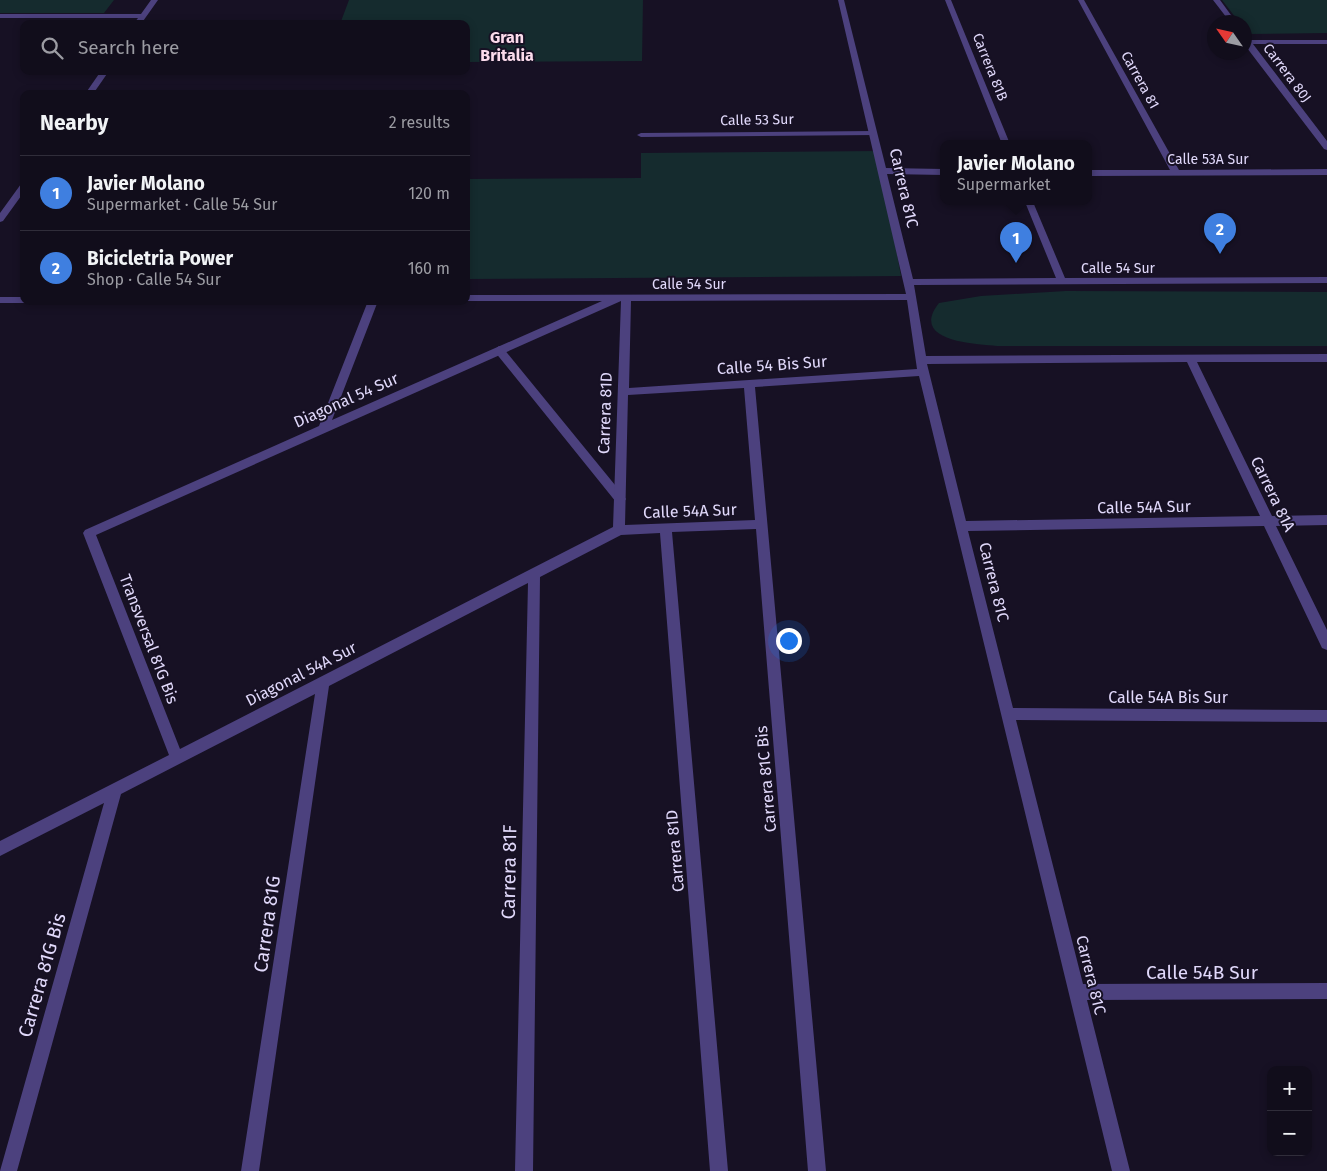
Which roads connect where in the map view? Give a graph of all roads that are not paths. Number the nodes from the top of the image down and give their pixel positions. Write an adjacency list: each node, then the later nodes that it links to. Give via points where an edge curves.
1 (155, 0): 8 (street)
2 (841, 0): 15 (street, Carrera 81C)
3 (948, 0): 17 (street, Carrera 81B)
4 (1081, 0): 23 (street, Carrera 81)
5 (1216, 0): 6 (street)
6 (1228, 15)
7 (0, 16): 8 (street)
8 (143, 16): 9 (street)
9 (140, 20)
10 (1252, 40): 11 (street)
11 (1327, 42)
12 (1252, 48): 18 (street, Carrera 80J)
13 (102, 75): 14 (street)
14 (92, 90)
15 (873, 133): 16 (street, Calle 53 Sur); 19 (street, Carrera 81C)
16 (642, 135)
17 (1004, 140)
18 (1327, 147)
19 (882, 172): 20 (street); 28 (street, Carrera 81C)
20 (940, 172)
21 (1327, 172): 23 (street, Calle 53A Sur)
22 (1092, 173): 23 (street, Calle 53A Sur)
23 (1176, 173)
24 (20, 192): 26 (street)
25 (1030, 205): 29 (street)
26 (0, 220)
27 (1327, 280): 29 (street, Calle 54 Sur)
28 (909, 282): 29 (street, Calle 54 Sur); 30 (street, Carrera 81C)
29 (1062, 282)
30 (911, 297): 32 (street, Calle 54 Sur); 39 (street, Carrera 81C)
31 (470, 298): 32 (street, Calle 54 Sur)
32 (622, 298): 36 (street, Diagonal 54 Sur); 41 (street, Carrera 81D)
33 (0, 300): 34 (street)
34 (20, 300)
35 (371, 305): 42 (street)
36 (499, 350): 42 (street, Diagonal 54 Sur); 43 (street)
37 (1190, 358): 38 (street); 39 (street); 45 (street, Carrera 81A)
38 (1327, 358)
39 (922, 366): 40 (street, Calle 54 Bis Sur); 47 (street, Carrera 81C)
40 (749, 383): 41 (street, Calle 54 Bis Sur); 46 (street, Carrera 81C Bis)
41 (624, 392): 43 (street, Carrera 81D)
42 (323, 429): 50 (street, Diagonal 54 Sur)
43 (620, 499): 49 (street, Carrera 81D)
44 (1327, 520): 45 (street, Calle 54A Sur)
45 (1268, 521): 47 (street, Calle 54A Sur); 52 (street, Carrera 81A)
46 (761, 524): 48 (street, Calle 54A Sur); 65 (street, Carrera 81C Bis)
47 (962, 526): 54 (street, Carrera 81C)
48 (666, 528): 49 (street, Calle 54A Sur); 64 (street, Carrera 81D)
49 (619, 530): 51 (street, Diagonal 54A Sur)
50 (89, 533): 56 (street, Transversal 81G Bis)
51 (534, 574): 53 (street, Diagonal 54A Sur); 63 (street, Carrera 81F)
52 (1327, 644)
53 (323, 682): 56 (street, Diagonal 54A Sur); 62 (street, Carrera 81G)
54 (1008, 714): 55 (street, Calle 54A Bis Sur); 60 (street, Carrera 81C)
55 (1327, 716)
56 (177, 758): 57 (street, Diagonal 54A Sur)
57 (115, 789): 58 (street, Diagonal 54A Sur); 61 (street, Carrera 81G Bis)
58 (0, 849)
59 (1327, 991): 60 (street, Calle 54B Sur)
60 (1077, 992): 66 (street, Carrera 81C)
61 (8, 1171)
62 (250, 1171)
63 (524, 1171)
64 (719, 1171)
65 (817, 1171)
66 (1121, 1171)

